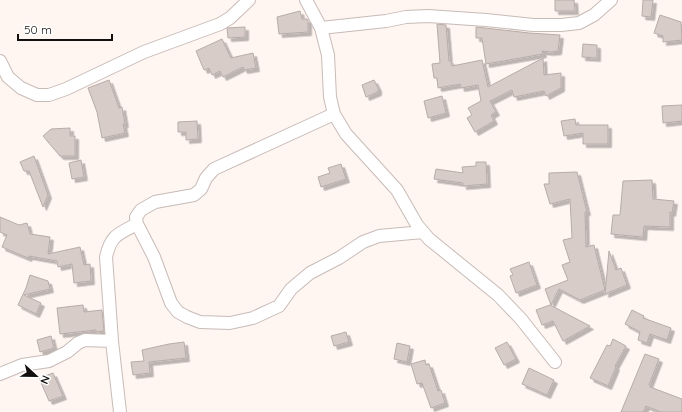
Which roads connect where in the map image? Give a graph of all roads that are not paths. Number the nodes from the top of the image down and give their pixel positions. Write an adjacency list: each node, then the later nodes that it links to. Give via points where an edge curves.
1 (249, 0): 5 (street, via 220,24 144,52 49,95 37,95 21,88 8,77)
2 (306, 0): 4 (street)
3 (611, 0): 4 (street, via 594,15 579,23 561,25 428,16)
4 (321, 28): 6 (street, via 328,55 330,97)
5 (0, 61)
6 (334, 114): 7 (street, via 214,169 194,194 155,202 141,210 136,217); 8 (street, via 346,134 397,190)
7 (136, 224): 8 (street, via 154,257 171,303 178,312 200,322 230,323 253,318 279,306 291,289 310,273 363,242 379,236); 9 (street, via 114,237 108,246 106,257)
8 (423, 232): 10 (street, via 498,295)
9 (112, 341): 11 (street, via 85,340 49,361 22,365); 12 (street)
10 (555, 362)
11 (0, 374)
12 (120, 412)

